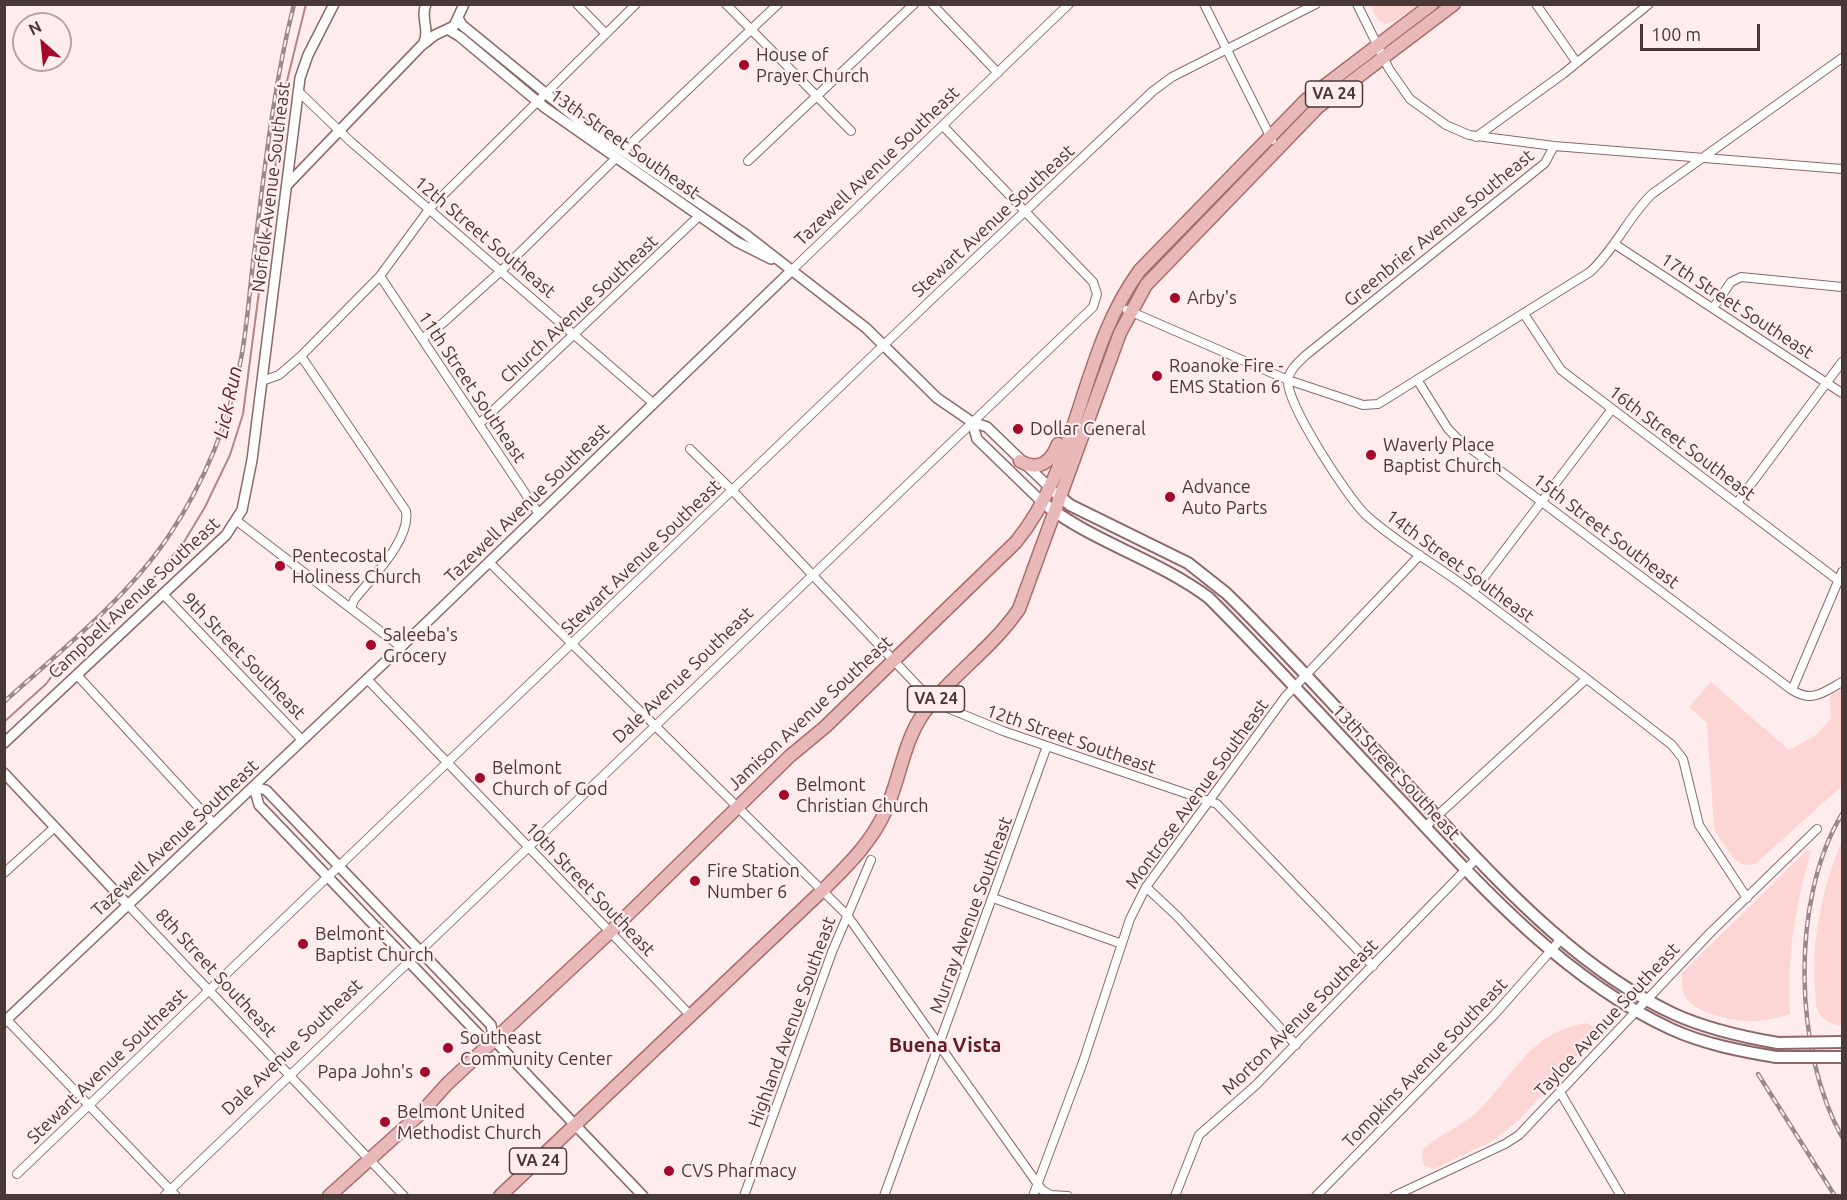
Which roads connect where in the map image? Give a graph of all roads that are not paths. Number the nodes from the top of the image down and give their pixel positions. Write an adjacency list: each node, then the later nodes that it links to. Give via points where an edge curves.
1 (334, 4): 31 (street, Norfolk Avenue Southeast, via 308,55)
2 (417, 4): 19 (street)
3 (454, 4): 20 (street)
4 (464, 4): 20 (street)
5 (578, 4): 23 (street)
6 (636, 4): 23 (street)
7 (726, 4): 21 (street)
8 (778, 4): 21 (street)
9 (914, 4): 33 (street)
10 (932, 4): 30 (street)
11 (1069, 4): 30 (street, Tazewell Avenue Southeast)
12 (1204, 4): 26 (street)
13 (1316, 4): 26 (street, Stewart Avenue Southeast)
14 (1357, 4): 24 (street)
15 (1432, 4): 24 (main road, VA 24)
16 (1454, 4): 27 (main road, VA 24)
17 (1536, 4): 29 (street)
18 (1649, 4): 29 (street)
19 (425, 14): 22 (street, 13th Street Southeast, via 432,31); 25 (street, via 427,34)
20 (458, 17): 22 (street); 32 (street, 13th Street Southeast, via 465,29)
21 (751, 30): 33 (street); 42 (street)
22 (445, 32): 25 (street); 34 (street, 13th Street Southeast, via 459,36)
23 (606, 34): 32 (street)
24 (1377, 45): 27 (street); 38 (main road, VA 24, via 1306,100)
25 (421, 46): 36 (street)
26 (1226, 50): 38 (street); 48 (street, Stewart Avenue Southeast, via 1153,91)
27 (1383, 58): 39 (street, via 1410,99 1446,125); 41 (main road, VA 24, via 1318,107)
28 (1842, 58): 43 (street)
29 (1577, 63): 39 (street)
30 (998, 73): 35 (street, Tazewell Avenue Southeast)
31 (298, 91): 36 (street, 12th Street Southeast); 46 (street, Norfolk Avenue Southeast)
32 (544, 94): 34 (street); 42 (street, 13th Street Southeast)
33 (816, 98): 37 (street); 44 (street)
34 (536, 101): 42 (street, 13th Street Southeast); 47 (street)
35 (943, 126): 48 (street); 52 (street, Tazewell Avenue Southeast)
36 (340, 130): 46 (street); 47 (street, 12th Street Southeast)
37 (850, 131)
38 (1269, 135): 41 (street); 55 (main road, Jamison Avenue Southeast / VA 24, via 1140,270)
39 (1476, 137): 40 (street)
40 (1554, 146): 43 (street, Greenbrier Avenue Southeast); 65 (street, Greenbrier Avenue Southeast, via 1545,163 1306,355)
41 (1276, 148): 57 (main road, VA 24, via 1160,268)
42 (619, 154): 49 (street, 13th Street Southeast); 51 (street); 52 (street, 13th Street Southeast, via 745,234)
43 (1702, 159): 45 (street, Greenbrier Avenue Southeast); 50 (street, via 1645,201)
44 (748, 161)
45 (1842, 169)
46 (288, 184): 64 (street, Norfolk Avenue Southeast)
47 (430, 208): 51 (street, 12th Street Southeast); 53 (street)
48 (1025, 211): 61 (street, Stewart Avenue Southeast); 72 (street, Dale Avenue Southeast, via 1093,282 1097,294 1091,310)
49 (699, 216): 52 (street, 13th Street Southeast, via 737,242); 59 (street, Church Avenue Southeast)
50 (1616, 245): 56 (street, 17th Street Southeast); 58 (street, via 1590,272)
51 (502, 270): 59 (street, 12th Street Southeast); 60 (street)
52 (792, 270): 61 (street, 13th Street Southeast); 69 (street, Tazewell Avenue Southeast)
53 (380, 276): 60 (street, 11th Street Southeast); 62 (street)
54 (1842, 287): 56 (street, via 1741,277 1731,282)
55 (1117, 306): 57 (street); 71 (main road, Jamison Avenue Southeast / VA 24)
56 (1713, 308): 67 (street, 17th Street Southeast)
57 (1130, 312): 65 (street); 78 (main road, VA 24)
58 (1524, 314): 66 (street); 70 (street, 16th Street Southeast, via 1557,366)
59 (574, 332): 69 (street, 12th Street Southeast); 73 (street, Church Avenue Southeast)
60 (422, 339): 73 (street, 11th Street Southeast)
61 (885, 345): 72 (street, 13th Street Southeast, via 937,398); 77 (street, Stewart Avenue Southeast)
62 (301, 356): 64 (street, via 279,375); 92 (street, via 406,511 403,534)
63 (1842, 362): 67 (street)
64 (262, 381): 84 (street, Campbell Avenue Southeast, via 246,499)
65 (1287, 381): 66 (street, via 1371,405 1386,401); 85 (street, 14th Street Southeast, via 1297,413 1359,508)
66 (1418, 381): 80 (street, 15th Street Southeast, via 1451,433)
67 (1827, 382): 68 (street, 17th Street Southeast); 81 (street)
68 (1842, 393)
69 (653, 403): 83 (street, Tazewell Avenue Southeast)
70 (1612, 408): 80 (street); 81 (street, 16th Street Southeast)
71 (1076, 416): 75 (main road, via 1062,431 1047,462 1032,466); 76 (main road, Jamison Avenue Southeast / VA 24)
72 (972, 422): 75 (street, 13th Street Southeast, via 987,427); 79 (street, 13th Street Southeast, via 977,439); 88 (street, Dale Avenue Southeast)
73 (479, 424): 83 (street, 11th Street Southeast)
74 (690, 449): 77 (street, 12th Street Southeast)
75 (1020, 461): 76 (street, 13th Street Southeast)
76 (1049, 488): 78 (main road, 13th Street Southeast); 79 (main road, Jamison Avenue Southeast / VA 24)
77 (732, 490): 88 (street, 12th Street Southeast); 93 (street, Stewart Avenue Southeast)
78 (1060, 498): 82 (main road, VA 24); 97 (main road, 13th Street Southeast, via 1204,574)
79 (1042, 502): 82 (main road, 13th Street Southeast); 95 (main road, Jamison Avenue Southeast / VA 24, via 1016,542)
80 (1542, 502): 90 (street); 102 (street, 15th Street Southeast)
81 (1737, 503): 89 (street, 16th Street Southeast)
82 (1055, 513): 101 (main road, 13th Street Southeast, via 1189,582); 103 (main road, VA 24, via 1019,609 996,640 948,683)
83 (539, 514): 86 (street, Tazewell Avenue Southeast)
84 (237, 521): 91 (street, Campbell Avenue Southeast); 92 (street)
85 (1420, 555): 90 (street, 14th Street Southeast); 97 (street, Montrose Avenue Southeast)
86 (489, 562): 93 (street); 94 (street, Tazewell Avenue Southeast)
87 (1842, 572): 89 (street)
88 (813, 575): 95 (street, 12th Street Southeast); 104 (street, Dale Avenue Southeast)
89 (1839, 581): 102 (street)
90 (1473, 592): 99 (street, 14th Street Southeast)
91 (162, 594): 96 (street, Campbell Avenue Southeast); 105 (street, 9th Street Southeast)
92 (351, 608): 94 (street)
93 (573, 643): 104 (street); 108 (street, Stewart Avenue Southeast)
94 (401, 647): 98 (street, Tazewell Avenue Southeast)
95 (894, 660): 103 (street, 12th Street Southeast); 112 (main road, Jamison Avenue Southeast / VA 24)
96 (77, 675): 106 (street, Campbell Avenue Southeast); 114 (street)
97 (1306, 676): 101 (street, Montrose Avenue Southeast); 113 (main road, 13th Street Southeast)
98 (367, 679): 105 (street, Tazewell Avenue Southeast); 108 (street, 10th Street Southeast)
99 (1586, 679): 113 (street); 128 (street, 14th Street Southeast, via 1678,751 1699,825)
100 (1842, 682): 102 (street, via 1812,697)
101 (1295, 687): 111 (street, Montrose Avenue Southeast); 116 (main road, 13th Street Southeast)
102 (1792, 690)
103 (933, 702): 107 (street, 12th Street Southeast, via 979,723); 126 (main road, VA 24, via 912,734 876,830 854,860)
104 (657, 725): 112 (street); 118 (street, Dale Avenue Southeast)
105 (302, 740): 110 (street, Tazewell Avenue Southeast)
106 (4, 742)
107 (1047, 746): 111 (street, 12th Street Southeast); 127 (street, Murray Avenue Southeast)
108 (447, 762): 118 (street, 10th Street Southeast); 121 (street, Stewart Avenue Southeast)
109 (4, 773): 115 (street, 8th Street Southeast)
110 (254, 787): 114 (street, Tazewell Avenue Southeast); 121 (street, via 266,790); 124 (street, via 258,804)
111 (1209, 800): 125 (street, Montrose Avenue Southeast); 137 (street, 12th Street Southeast, via 1221,806)
112 (738, 805): 126 (street); 131 (main road, Jamison Avenue Southeast / VA 24)
113 (1437, 817): 116 (street); 119 (main road, 13th Street Southeast)
114 (214, 824): 129 (street, Tazewell Avenue Southeast)
115 (55, 827): 123 (street); 129 (street, 8th Street Southeast)
116 (1425, 827): 122 (main road, 13th Street Southeast)
117 (1817, 829): 128 (street, Tayloe Avenue Southeast)
118 (529, 847): 131 (street, 10th Street Southeast); 135 (street, Dale Avenue Southeast)
119 (1476, 859): 122 (street, Morton Avenue Southeast); 132 (main road, 13th Street Southeast)
120 (871, 860): 130 (street, Highland Avenue Southeast)
121 (338, 866): 124 (street, Stewart Avenue Southeast); 135 (street)
122 (1465, 870): 134 (main road, 13th Street Southeast); 137 (street, Morton Avenue Southeast)
123 (4, 873)
124 (327, 876): 136 (street); 138 (street, Stewart Avenue Southeast)
125 (1146, 887): 133 (street, Montrose Avenue Southeast); 146 (street)
126 (823, 890): 130 (street); 141 (main road, VA 24)
127 (993, 898): 133 (street); 145 (street, Murray Avenue Southeast)
128 (1747, 898): 139 (street, Tayloe Avenue Southeast)
129 (128, 905): 138 (street, 8th Street Southeast); 142 (street, Tazewell Avenue Southeast)
130 (847, 915): 145 (street); 160 (street, Highland Avenue Southeast)
131 (609, 933): 141 (street, 10th Street Southeast); 143 (main road, Jamison Avenue Southeast / VA 24)
132 (1562, 938): 134 (street, Tompkins Avenue Southeast); 139 (main road, 13th Street Southeast, via 1624,987)
133 (1122, 944): 154 (street, Montrose Avenue Southeast)
134 (1553, 950): 140 (main road, 13th Street Southeast); 165 (street, Tompkins Avenue Southeast)
135 (420, 951): 136 (street, Dale Avenue Southeast); 143 (street, via 491,1025)
136 (408, 961): 143 (street, via 482,1038); 148 (street, Dale Avenue Southeast)
137 (1373, 966): 146 (street, Morton Avenue Southeast)
138 (209, 990): 148 (street, 8th Street Southeast); 150 (street, Stewart Avenue Southeast)
139 (1647, 1000): 140 (street, Tayloe Avenue Southeast); 144 (main road, 13th Street Southeast, bridge, via 1708,1027 1778,1043)
140 (1636, 1011): 147 (main road, 13th Street Southeast, bridge, via 1723,1047 1776,1057); 149 (street, Tayloe Avenue Southeast)
141 (691, 1016): 151 (main road, VA 24)
142 (6, 1021): 150 (street)
143 (494, 1040): 151 (street); 152 (main road, Jamison Avenue Southeast / VA 24)
144 (1842, 1042)
145 (940, 1043): 154 (street); 161 (street, Murray Avenue Southeast)
146 (1296, 1045): 164 (street, Morton Avenue Southeast, via 1198,1135)
147 (1842, 1057)
148 (290, 1075): 152 (street, 8th Street Southeast); 155 (street, Dale Avenue Southeast)
149 (1560, 1092): 166 (street, Tayloe Avenue Southeast, via 1530,1125 1505,1144); 167 (street)
150 (90, 1103): 153 (street, Stewart Avenue Southeast); 155 (street)
151 (576, 1126): 158 (main road, VA 24); 159 (street)
152 (369, 1159): 156 (main road, Jamison Avenue Southeast / VA 24); 157 (street, 8th Street Southeast)
153 (17, 1174)
154 (1037, 1183): 162 (street, Montrose Avenue Southeast); 163 (street, via 1046,1192)
155 (170, 1193)
156 (329, 1196)
157 (404, 1196)
158 (500, 1196)
159 (644, 1196)
160 (744, 1196)
161 (884, 1196)
162 (1033, 1196)
163 (1068, 1196)
164 (1175, 1196)
165 (1316, 1196)
166 (1395, 1196)
167 (1621, 1196)

